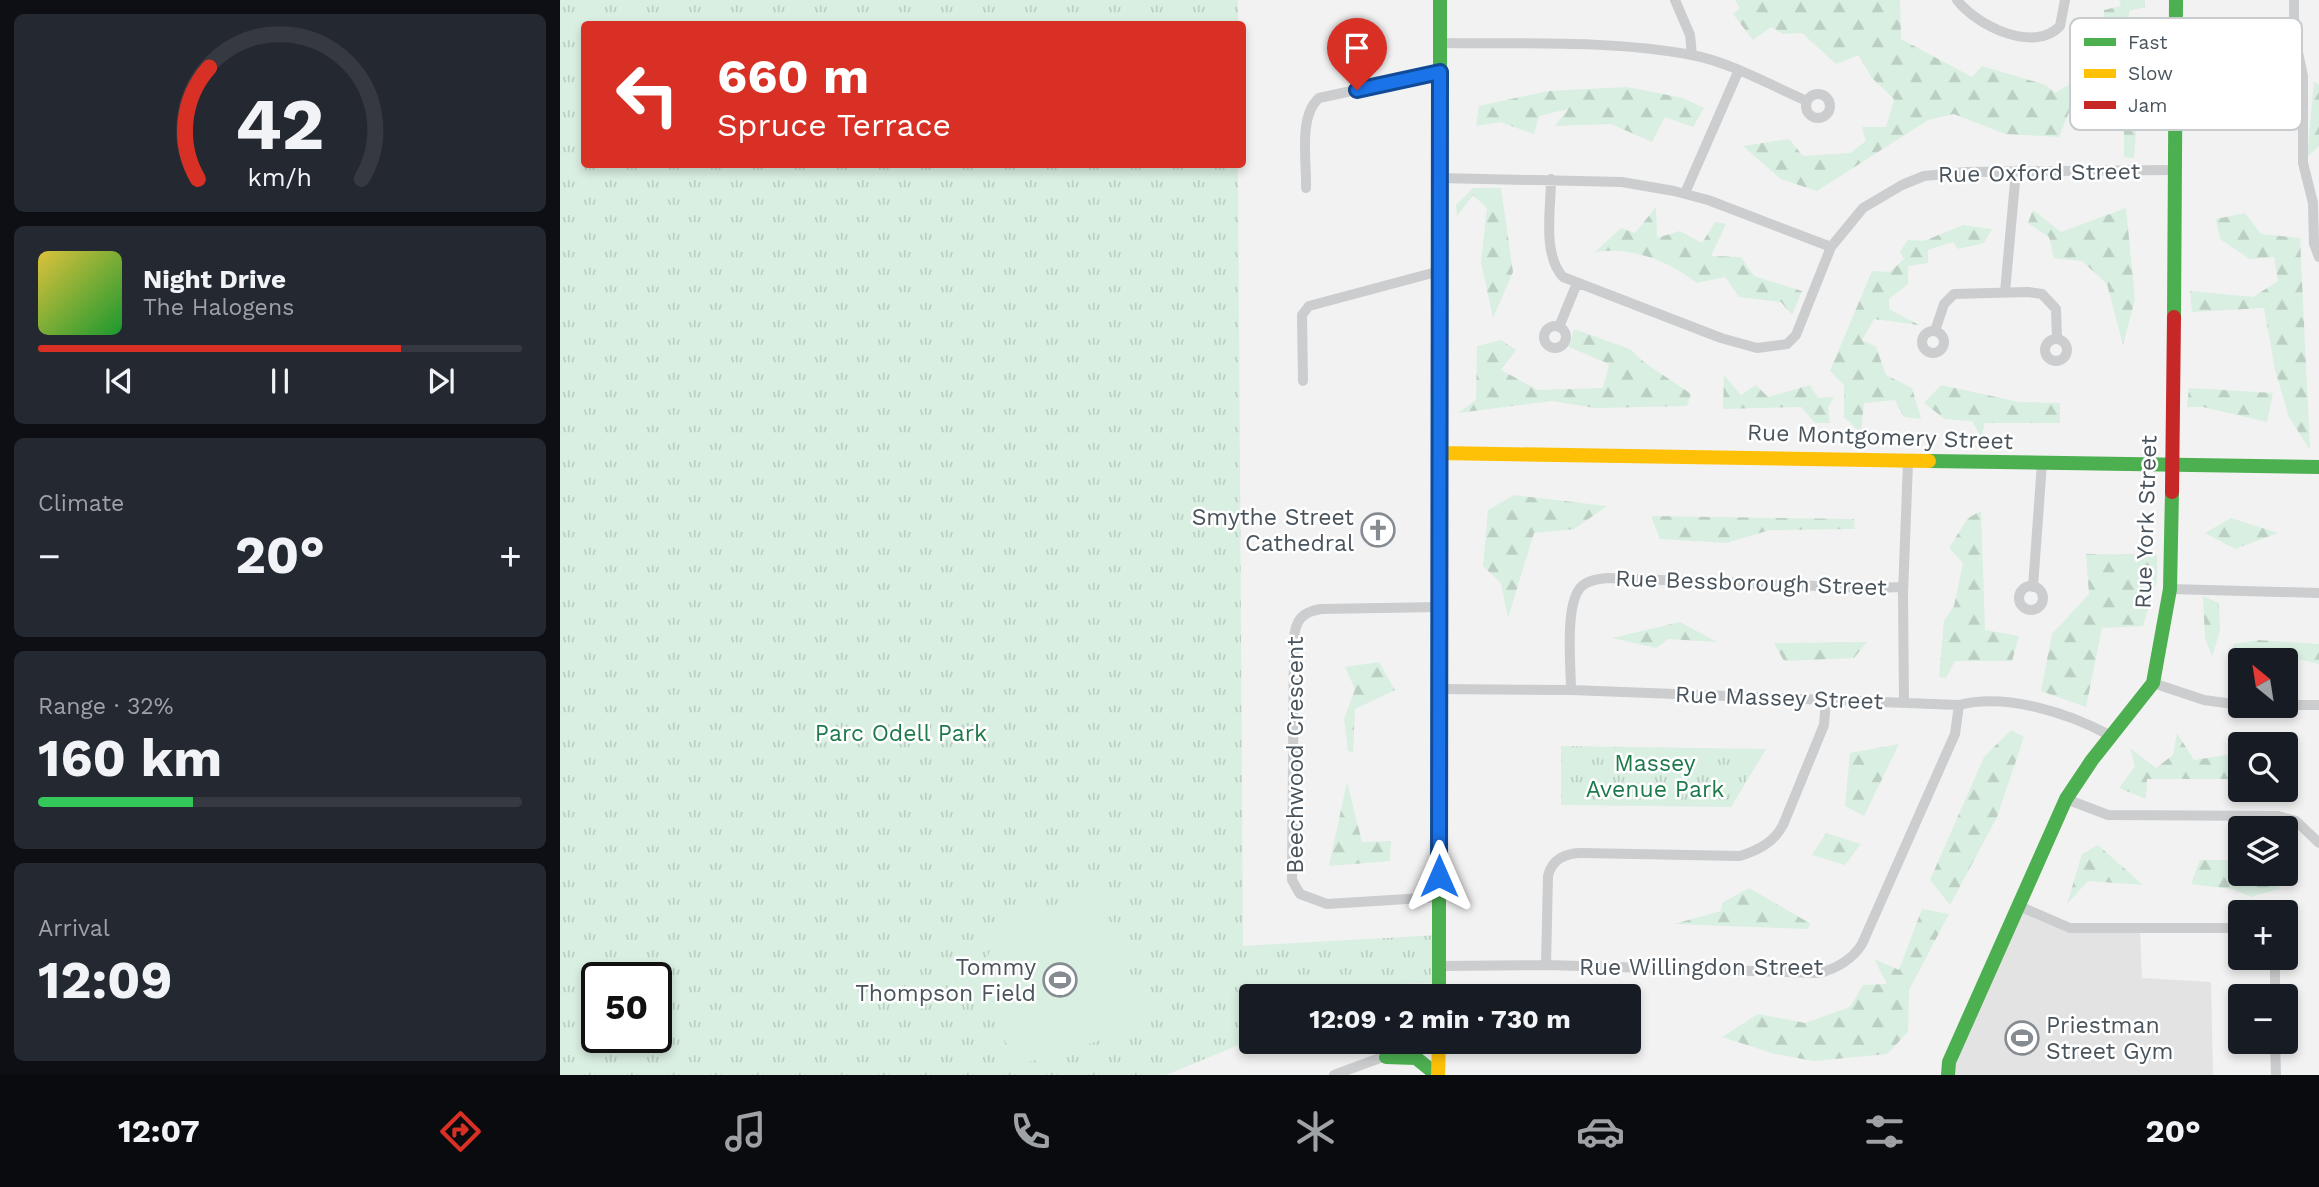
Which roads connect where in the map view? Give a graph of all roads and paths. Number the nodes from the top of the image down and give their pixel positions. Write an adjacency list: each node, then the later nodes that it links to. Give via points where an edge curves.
1 (1440, 0): 9 (street)
2 (1675, 0): 10 (street, via 1690,35)
3 (1957, 0): 4 (street, via 1969,16 2029,39 2053,33 2064,15)
4 (2065, 0)
5 (2176, 0): 7 (street, Rue York Street)
6 (2294, 0): 8 (street)
7 (2176, 18)
8 (2294, 18)
9 (1440, 43): 10 (street, via 1618,47); 12 (street)
10 (1692, 55): 13 (street)
11 (2302, 71): 23 (street, via 2302,163 2313,203 2314,244)
12 (1440, 72): 18 (street); 20 (street, via 1320,98 1312,104 1307,116)
13 (1738, 72): 14 (street); 21 (street)
14 (1807, 101)
15 (2174, 130): 16 (street, Rue York Street)
16 (2173, 170): 17 (street, Rue Oxford Street); 34 (street, Rue York Street)
17 (2016, 171): 22 (street, Rue Oxford Street, via 1924,176 1902,185 1863,208); 26 (street)
18 (1440, 178): 19 (street); 24 (street)
19 (1551, 179): 21 (street, via 1622,182); 25 (street, Rue Oxford Street, via 1553,266)
20 (1306, 188)
21 (1685, 193): 22 (street)
22 (1831, 247): 25 (street, Rue Oxford Street, via 1796,335 1787,344 1774,347 1756,348 1721,338)
23 (2319, 257)
24 (1440, 271): 30 (street, via 1309,306 1302,315); 31 (street)
25 (1577, 283): 27 (street)
26 (2005, 292): 28 (street, via 1954,294 1944,304); 29 (street, via 2042,294 2051,300 2057,313)
27 (1559, 327)
28 (1935, 331)
29 (2057, 339)
30 (1303, 381)
31 (1440, 453): 32 (street, Rue Montgomery Street, via 1864,457); 40 (street)
32 (1908, 462): 33 (street, Rue Montgomery Street); 36 (street)
33 (2042, 463): 34 (street, Rue Montgomery Street); 37 (street)
34 (2172, 466): 35 (street, Rue Montgomery Street); 38 (street, Rue York Street)
35 (2319, 467)
36 (1903, 587): 43 (street, Rue Bessborough Street, via 1592,580 1581,587 1571,611); 45 (street)
37 (2033, 587)
38 (2170, 589): 39 (street); 41 (street, Rue York Street)
39 (2319, 593)
40 (1440, 607): 42 (street); 53 (street, Beechwood Crescent, via 1321,609 1307,611 1298,620 1292,880 1300,894 1327,904)
41 (2153, 682): 46 (street); 50 (street, Rue York Street)
42 (1440, 689): 43 (street, Rue Massey Street); 53 (street)
43 (1571, 690): 44 (street, Rue Massey Street)
44 (1826, 700): 45 (street, Rue Massey Street); 56 (street, via 1824,725 1783,825 1777,837 1762,847 1740,856 1562,856 1548,876)
45 (1904, 701): 47 (street, Rue Massey Street)
46 (2228, 703)
47 (1959, 705): 50 (street, Rue Massey Street, via 1975,701 2049,710); 56 (street, Rue Willingdon Street, via 1955,734 1862,944 1831,970)
48 (2298, 705): 49 (street)
49 (2319, 705)
50 (2111, 736): 51 (street, Rue York Street)
51 (2066, 799): 52 (street, via 2108,815 2278,816 2296,821); 54 (street, Rue York Street)
52 (2319, 843)
53 (1439, 897): 57 (street)
54 (2019, 906): 55 (street, via 2070,928); 63 (street, Rue York Street)
55 (2228, 928)
56 (1546, 965): 57 (street, Rue Willingdon Street)
57 (1439, 966): 58 (street)
58 (1439, 984)
59 (1394, 1054): 62 (street)
60 (1439, 1054): 64 (street)
61 (2275, 1054): 67 (street)
62 (1386, 1057): 64 (street, via 1416,1058); 65 (street)
63 (1950, 1071): 66 (street, Rue York Street)
64 (1440, 1073)
65 (1334, 1075)
66 (1941, 1075)
67 (2276, 1075)

